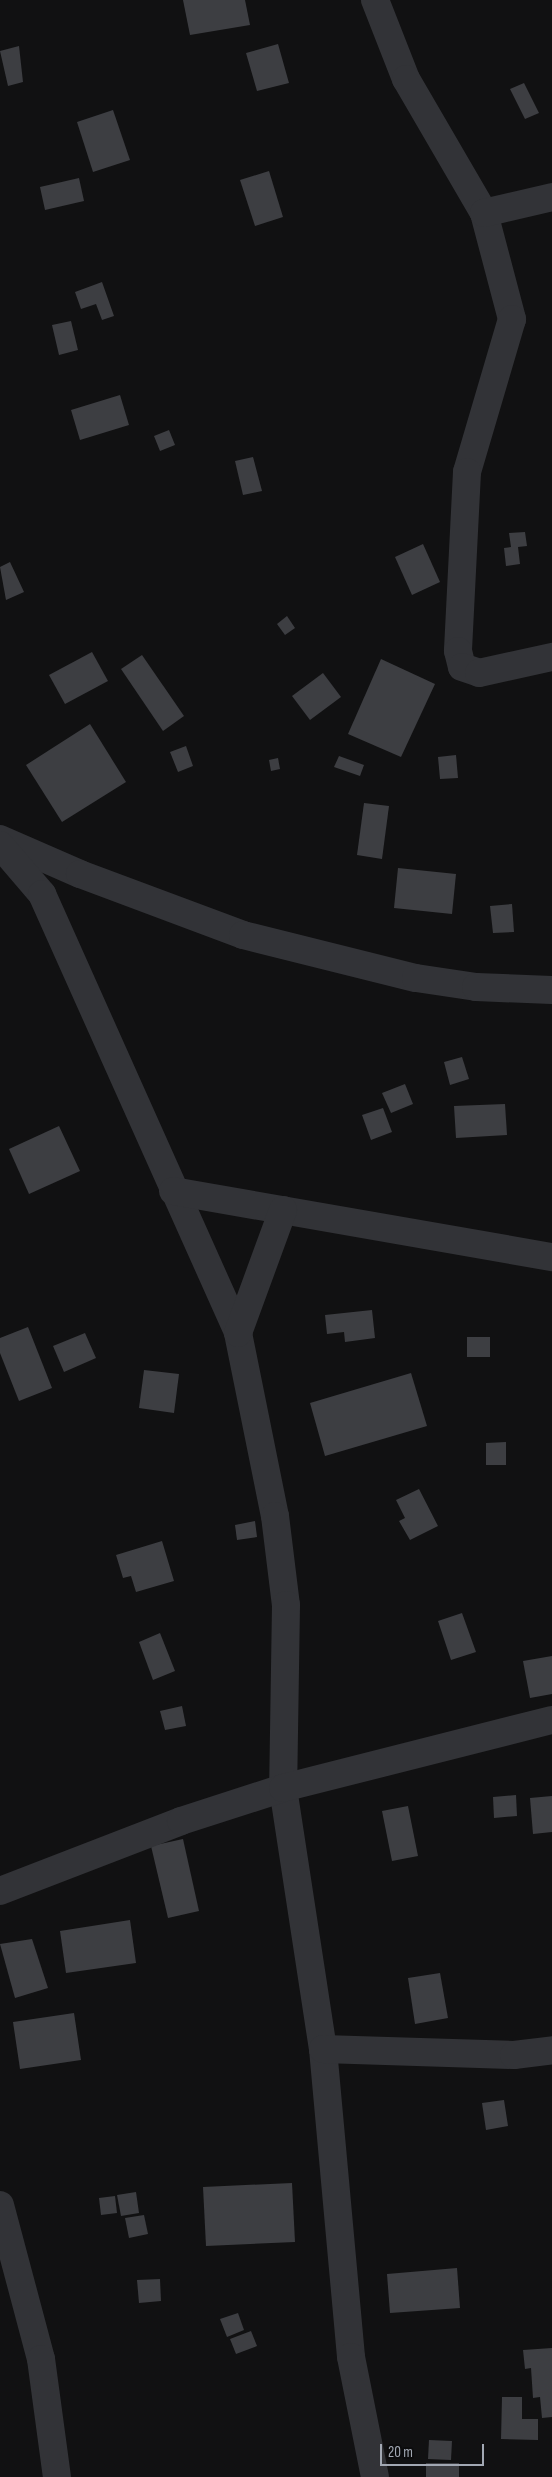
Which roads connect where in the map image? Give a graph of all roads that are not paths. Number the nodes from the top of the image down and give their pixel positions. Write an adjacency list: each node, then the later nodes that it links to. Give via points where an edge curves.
1 (375, 0): 3 (street, via 406,79)
2 (552, 197): 3 (street)
3 (484, 213): 4 (street, via 512,319 467,472 458,651 462,667 479,673)
4 (552, 657)
5 (0, 839): 7 (street)
6 (0, 845): 8 (street)
7 (80, 874): 8 (street); 9 (street, via 243,935 416,978 476,987)
8 (42, 894): 10 (street)
9 (552, 990)
10 (173, 1191): 11 (street); 13 (street)
11 (283, 1210): 12 (street); 13 (street)
12 (552, 1257)
13 (238, 1333): 15 (street, via 275,1516 286,1605)
14 (552, 1720): 15 (street)
15 (283, 1788): 16 (street, via 181,1821); 17 (street)
16 (0, 1891)
17 (323, 2049): 18 (street, via 514,2055); 21 (street, via 351,2357)
18 (552, 2050)
19 (0, 2205): 20 (street, via 41,2359)
20 (57, 2477)
21 (376, 2477)

